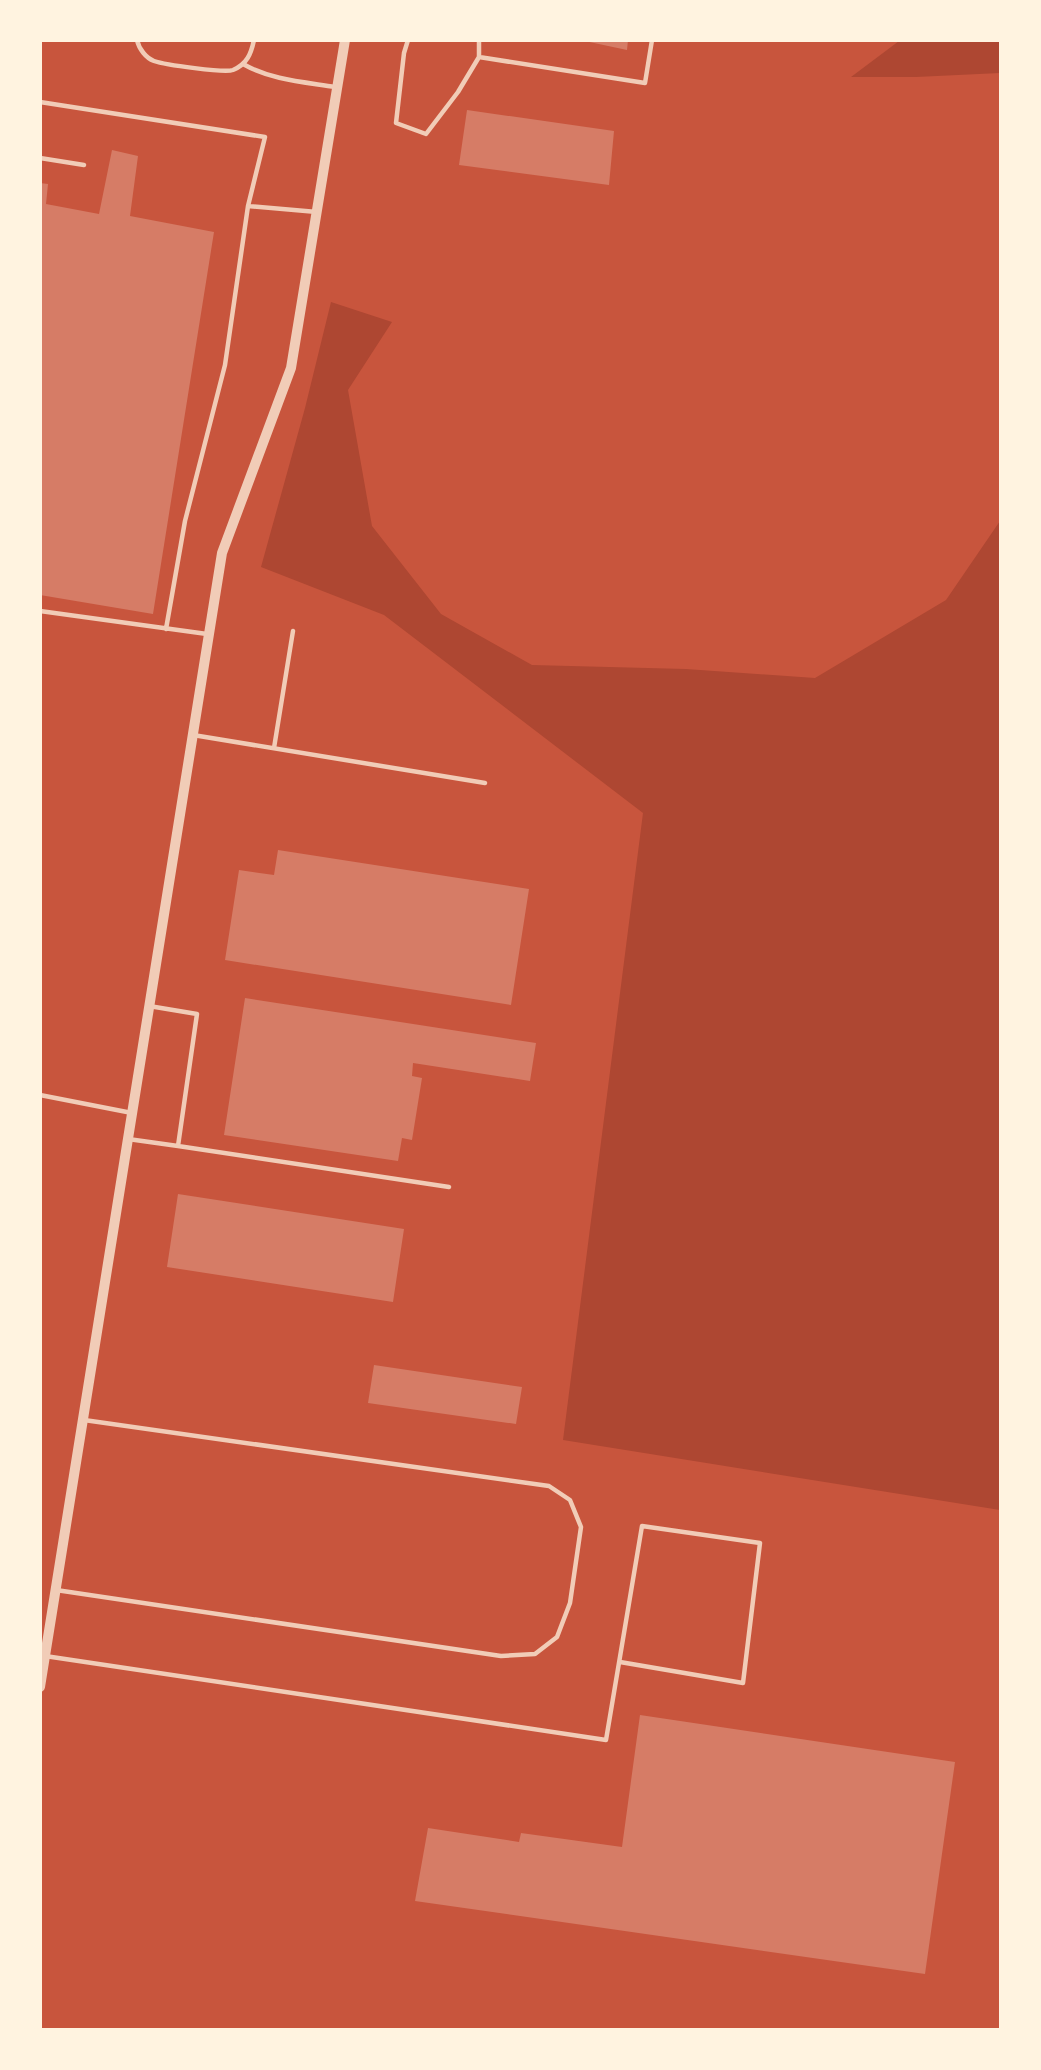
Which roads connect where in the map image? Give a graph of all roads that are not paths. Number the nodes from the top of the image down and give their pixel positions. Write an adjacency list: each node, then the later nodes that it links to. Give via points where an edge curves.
1 (137, 40): 8 (lane, via 144,54 155,62 225,72)
2 (254, 40): 8 (lane)
3 (345, 40): 9 (street)
4 (408, 40): 7 (lane, via 396,123 426,134)
5 (479, 40): 7 (lane)
6 (652, 40): 7 (lane, via 645,83)
7 (479, 57)
8 (243, 64): 9 (lane, via 269,76)
9 (337, 87): 14 (street)
10 (40, 102): 13 (lane, via 265,137)
11 (40, 158): 12 (lane)
12 (84, 165)
13 (248, 206): 14 (lane); 16 (lane, via 225,365 185,521)
14 (316, 212): 18 (street, via 291,368 222,553)
15 (40, 611): 16 (lane)
16 (166, 628): 18 (lane)
17 (293, 631): 20 (lane)
18 (209, 634): 19 (street)
19 (193, 735): 20 (lane); 22 (street)
20 (274, 748): 21 (lane)
21 (485, 783)
22 (150, 1006): 24 (street); 26 (lane, via 197,1014)
23 (40, 1095): 24 (lane)
24 (132, 1113): 25 (street)
25 (128, 1139): 26 (lane); 28 (street)
26 (178, 1146): 27 (lane)
27 (449, 1187)
28 (83, 1420): 29 (street); 29 (lane, via 549,1486 570,1500 581,1527 570,1604 557,1636 535,1654 501,1656)
29 (56, 1590): 30 (street)
30 (45, 1656): 31 (lane, via 606,1740); 32 (street)
31 (620, 1662): 31 (lane, via 642,1526 760,1543 742,1683)
32 (40, 1687)

